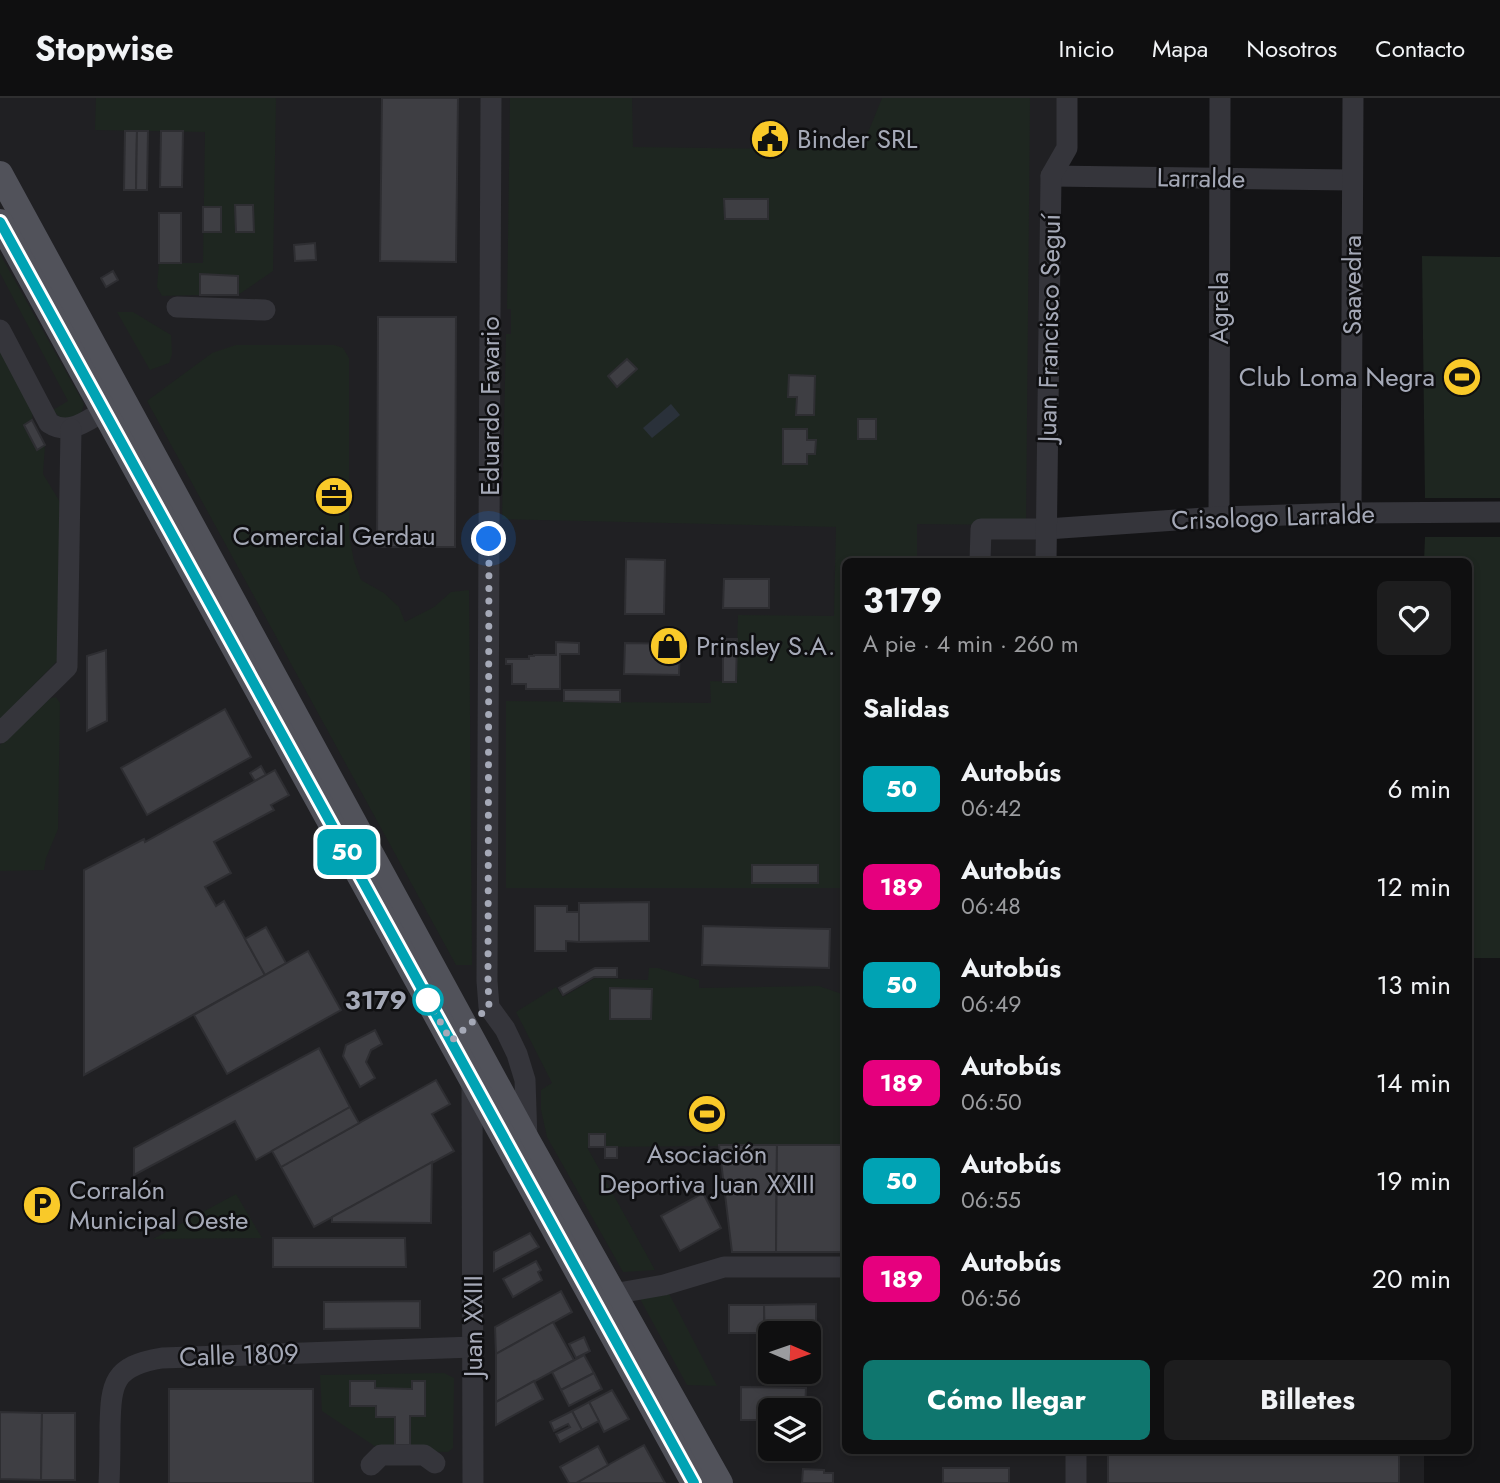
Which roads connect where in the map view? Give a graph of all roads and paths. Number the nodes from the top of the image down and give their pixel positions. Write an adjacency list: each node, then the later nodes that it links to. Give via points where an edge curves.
1 (491, 98): 23 (street, Eduardo Favario)
2 (1067, 98): 6 (street, Juan Francisco Seguí, via 1067,148)
3 (1220, 98): 7 (street, Agrela)
4 (1353, 98): 8 (street, Saavedra)
5 (0, 174): 9 (main road)
6 (1051, 176): 7 (street, Larralde); 19 (street, Juan Francisco Seguí)
7 (1219, 178): 8 (street, Larralde); 18 (street, Agrela)
8 (1352, 180): 17 (street, Saavedra)
9 (7, 197): 24 (main road)
10 (2, 229): 14 (main road)
11 (177, 307): 12 (street)
12 (265, 310)
13 (0, 330): 15 (street, via 49,423)
14 (104, 411): 15 (street); 24 (main road)
15 (71, 429): 22 (street, via 67,667)
16 (1500, 512): 17 (street, Crisologo Larralde)
17 (1351, 513): 18 (street, Crisologo Larralde)
18 (1219, 517): 19 (street, Crisologo Larralde)
19 (1047, 529): 20 (street, Crisologo Larralde, via 981,529); 21 (street, Juan Francisco Seguí)
20 (980, 558)
21 (1046, 558)
22 (0, 733)
23 (489, 1007): 24 (street); 26 (street, via 505,1029)
24 (458, 1034): 25 (main road); 27 (main road)
25 (472, 1079): 27 (main road); 29 (street, Juan XXIII)
26 (525, 1080): 27 (street, Juan XXIII); 28 (street)
27 (507, 1122): 28 (main road); 29 (street, Juan XXIII, via 486,1139); 38 (main road)
28 (527, 1140): 31 (main road)
29 (472, 1168): 32 (street, Juan XXIII)
30 (842, 1267): 31 (street, via 724,1267)
31 (613, 1294): 39 (main road)
32 (472, 1347): 36 (street, Calle 1809, via 144,1361 115,1381); 37 (street, Juan XXIII)
33 (1076, 1454): 40 (street)
34 (435, 1463): 35 (street, via 424,1455 381,1455)
35 (371, 1465)
36 (110, 1483)
37 (473, 1483)
38 (694, 1483)
39 (720, 1483)
40 (1076, 1483)

